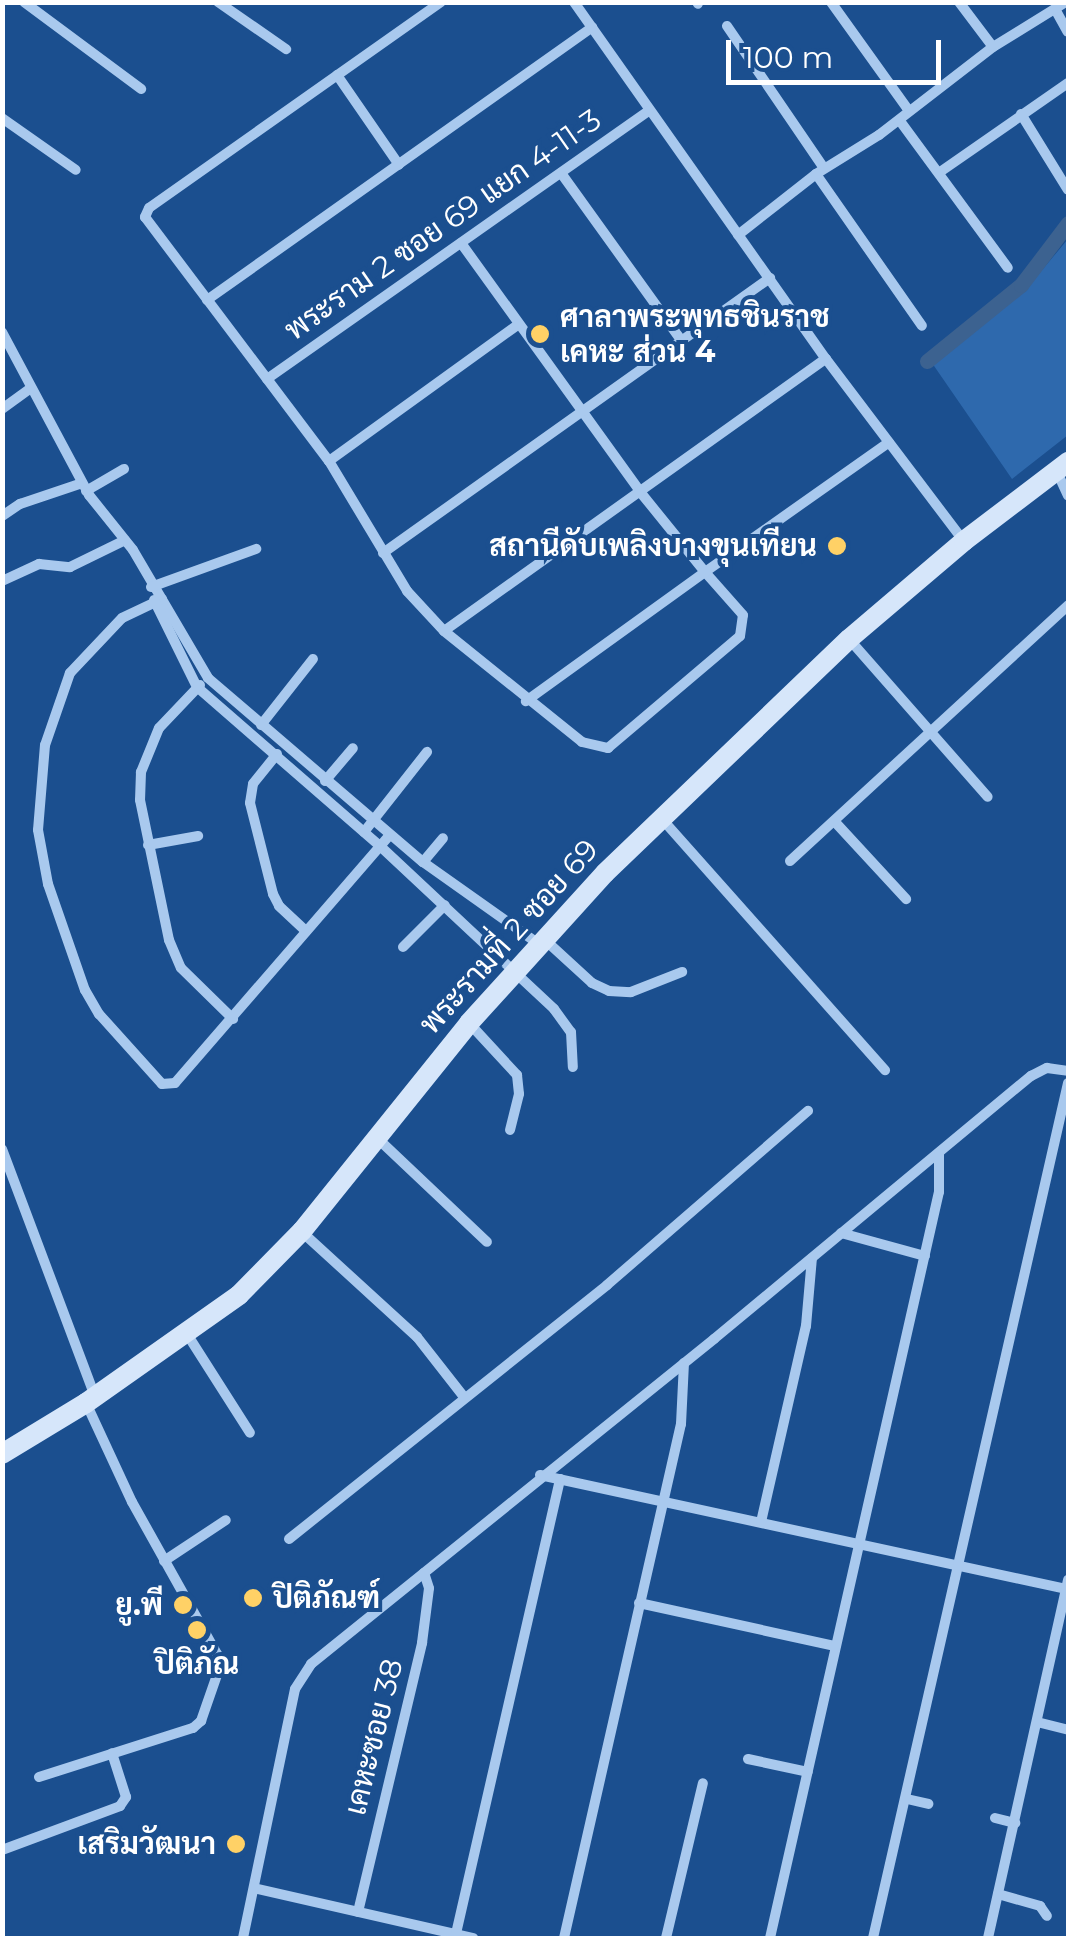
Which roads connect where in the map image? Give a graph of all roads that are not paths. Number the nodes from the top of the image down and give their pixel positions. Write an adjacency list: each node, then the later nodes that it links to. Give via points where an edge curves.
1 (24, 2): 16 (street)
2 (218, 2): 13 (street)
3 (440, 2): 14 (street)
4 (574, 2): 9 (street)
5 (831, 2): 18 (street)
6 (959, 2): 12 (street)
7 (1066, 2): 8 (street)
8 (1055, 10): 11 (street); 12 (street)
9 (592, 26): 17 (street); 22 (street)
10 (727, 26): 24 (street)
11 (1068, 32)
12 (993, 47): 18 (street)
13 (286, 49)
14 (337, 75): 22 (street); 32 (street, via 144,216)
15 (1068, 83): 19 (street)
16 (140, 89)
17 (648, 111): 26 (street, พระราม 2 ซอย 69 แยก 4-11-3); 28 (street)
18 (909, 111): 21 (street)
19 (1022, 114): 25 (street); 27 (street)
20 (2, 118): 23 (street)
21 (900, 120): 24 (street); 25 (street)
22 (399, 165): 32 (street)
23 (76, 170)
24 (820, 171): 28 (street); 34 (street)
25 (940, 172): 30 (street)
26 (562, 174): 29 (street, พระราม 2 ซอย 69 แยก 4-11-3); 36 (street)
27 (1068, 190)
28 (738, 235): 31 (street)
29 (461, 244): 33 (street); 38 (street, พระราม 2 ซอย 69 แยก 4-11-3)
30 (1008, 268)
31 (770, 278): 36 (street); 37 (street)
32 (207, 300): 38 (street)
33 (519, 324): 41 (street); 43 (street)
34 (922, 326)
35 (2, 332): 39 (street)
36 (681, 340): 41 (street)
37 (826, 358): 42 (street); 47 (street)
38 (267, 379): 43 (street)
39 (30, 388): 40 (street); 46 (street)
40 (2, 409)
41 (583, 410): 47 (street); 53 (street)
42 (888, 442): 51 (street); 54 (street)
43 (328, 461): 53 (street)
44 (1062, 466): 48 (street); 51 (street, พระรามที่ 2 ซอย 69)
45 (124, 469): 46 (street)
46 (84, 487): 49 (street, via 20,504); 50 (street)
47 (641, 493): 54 (street); 58 (street)
48 (1068, 496)
49 (2, 516)
50 (125, 540): 55 (street, via 70,567 38,564); 56 (street)
51 (964, 541): 59 (street, พระรามที่ 2 ซอย 69)
52 (256, 549): 56 (street)
53 (382, 553): 58 (street)
54 (706, 572): 63 (street); 63 (street, via 742,615 740,636 620,740 608,748 582,742)
55 (2, 582)
56 (155, 596): 61 (street); 62 (street); 90 (street, via 122,618 70,673 45,746 42,854 85,990 162,1084 175,1083)
57 (1068, 605): 65 (street)
58 (444, 631): 63 (street)
59 (849, 639): 65 (street); 72 (street, พระรามที่ 2 ซอย 69)
60 (314, 659): 64 (street)
61 (208, 678): 62 (street); 64 (street)
62 (196, 687): 69 (street); 79 (street, via 159,728 142,772)
63 (526, 701)
64 (262, 725): 66 (street)
65 (932, 734): 71 (street); 74 (street)
66 (284, 746): 69 (street); 70 (street)
67 (353, 748): 70 (street)
68 (427, 752): 73 (street)
69 (274, 756): 75 (street); 85 (street, via 252,784 250,802 273,894)
70 (325, 781): 73 (street)
71 (988, 797)
72 (661, 818): 86 (street, พระรามที่ 2 ซอย 69); 93 (street)
73 (374, 822): 75 (street); 76 (street)
74 (835, 822): 81 (street); 83 (street)
75 (364, 832): 80 (street)
76 (390, 834): 80 (street); 82 (street)
77 (198, 836): 79 (street)
78 (442, 838): 82 (street)
79 (148, 845): 90 (street, via 168,940 181,968)
80 (380, 846): 84 (street); 85 (street)
81 (790, 861)
82 (423, 862): 86 (street)
83 (906, 899)
84 (444, 905): 87 (street); 88 (street)
85 (306, 931): 90 (street)
86 (541, 941): 88 (street, พระรามที่ 2 ซอย 69); 89 (street, via 609,991 631,992)
87 (403, 947)
88 (514, 971): 91 (street, พระรามที่ 2 ซอย 69); 92 (street, via 565,1020)
89 (682, 972)
90 (233, 1018)
91 (469, 1023): 97 (street, via 516,1076); 98 (street, พระรามที่ 2 ซอย 69)
92 (573, 1067)
93 (886, 1070)
94 (1068, 1071): 100 (street, via 1046,1068 1031,1076)
95 (1068, 1083): 120 (street)
96 (808, 1111): 108 (street, via 607,1285)
97 (510, 1130)
98 (374, 1135): 101 (street, พระรามที่ 2 ซอย 69); 103 (street)
99 (2, 1149): 109 (street)
100 (939, 1154): 102 (street); 104 (street, via 940,1192)
101 (302, 1231): 106 (street, พระรามที่ 2 ซอย 69, via 239,1295); 108 (street, via 417,1337)
102 (842, 1233): 104 (street); 105 (street)
103 (488, 1242)
104 (925, 1256): 118 (street)
105 (812, 1258): 107 (street); 116 (street, via 806,1326)
106 (187, 1334): 109 (street, พระรามที่ 2 ซอย 69); 110 (street)
107 (684, 1363): 112 (street); 114 (street, via 685,1404)
108 (464, 1397): 117 (street)
109 (90, 1400): 111 (street, พระรามที่ 2 ซอย 69); 119 (street)
110 (250, 1433)
111 (2, 1454)
112 (540, 1475): 113 (street); 121 (street)
113 (560, 1479): 114 (street); 141 (street)
114 (663, 1500): 116 (street); 123 (street)
115 (226, 1520): 119 (street)
116 (762, 1522): 118 (street)
117 (289, 1540)
118 (861, 1545): 120 (street); 124 (street)
119 (164, 1560): 127 (street, via 217,1654 217,1675 193,1728)
120 (960, 1567): 122 (street); 132 (street)
121 (424, 1573): 137 (street, via 301,1676); 139 (street, เคหะซอย 38, via 429,1588 422,1643)
122 (1067, 1584): 125 (street)
123 (639, 1603): 124 (street); 144 (street)
124 (836, 1646): 129 (street)
125 (1036, 1722): 126 (street); 135 (street)
126 (1068, 1730)
127 (112, 1753): 130 (street); 136 (street, via 126,1797 120,1806)
128 (748, 1759): 129 (street)
129 (808, 1772): 146 (street)
130 (39, 1777)
131 (703, 1783): 145 (street)
132 (906, 1800): 133 (street); 147 (street)
133 (928, 1804)
134 (995, 1818): 135 (street)
135 (1014, 1823): 138 (street)
136 (2, 1850)
137 (254, 1888): 139 (street); 142 (street)
138 (998, 1894): 140 (street, via 1040,1906); 148 (street)
139 (358, 1912): 141 (street)
140 (1048, 1916)
141 (456, 1937): 143 (street)
142 (243, 1938)
143 (473, 1938)
144 (564, 1938)
145 (666, 1938)
146 (770, 1938)
147 (874, 1938)
148 (988, 1938)

